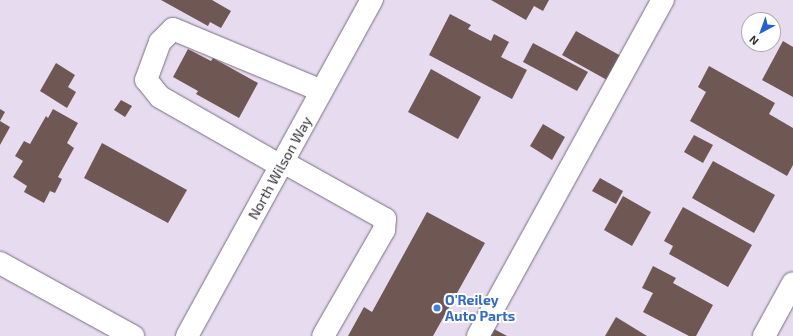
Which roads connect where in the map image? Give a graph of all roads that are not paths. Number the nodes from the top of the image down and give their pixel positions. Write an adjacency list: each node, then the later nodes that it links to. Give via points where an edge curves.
1 (372, 0): 3 (main road, North Wilson Way)
2 (663, 0): 10 (main road)
3 (322, 91): 4 (main road, North Wilson Way); 4 (main road, via 173,29 160,42 146,80 160,97 218,132)
4 (282, 164): 8 (main road, North Wilson Way); 9 (main road, via 385,218 384,230)
5 (0, 263): 7 (main road)
6 (793, 283): 11 (main road)
7 (133, 336)
8 (187, 336)
9 (323, 336)
10 (478, 336)
11 (764, 336)

